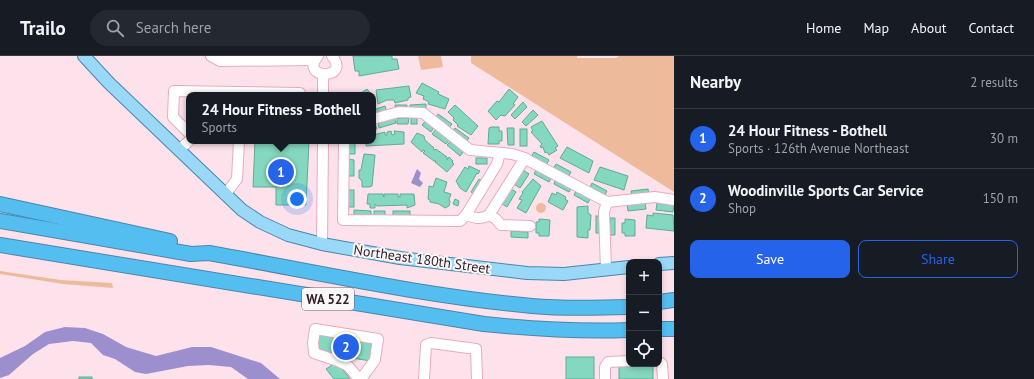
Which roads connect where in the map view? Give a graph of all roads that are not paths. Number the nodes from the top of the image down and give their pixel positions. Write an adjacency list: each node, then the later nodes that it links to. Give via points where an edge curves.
1 (84, 56): 14 (main road, Northeast 180th Street)
2 (332, 56): 5 (street, via 336,63 334,70)
3 (212, 57): 4 (street, via 220,61)
4 (316, 58): 5 (street, via 316,70)
5 (323, 75): 7 (street)
6 (207, 92): 9 (street, via 174,91 174,117)
7 (323, 92)
8 (376, 118): 15 (street, via 399,112 422,113 470,150)
9 (186, 130)
10 (186, 144): 14 (street)
11 (239, 144): 17 (street, via 237,179)
12 (323, 144): 25 (street)
13 (344, 144): 21 (street, via 342,220 460,221)
14 (179, 150): 17 (main road, Northeast 180th Street)
15 (500, 153): 16 (street); 21 (street, via 497,164)
16 (525, 158): 19 (street); 22 (street)
17 (226, 196): 25 (main road, Northeast 180th Street, via 260,222 288,235)
18 (674, 200): 19 (street, via 655,198)
19 (607, 202): 31 (street, via 604,212)
20 (0, 204): 27 (highway, via 191,246)
21 (466, 215): 22 (street, via 477,219)
22 (489, 215): 24 (street, via 501,225)
23 (0, 221): 27 (highway, WA 522, via 192,254)
24 (530, 226)
25 (322, 244): 31 (main road, Northeast 180th Street, via 400,258 527,273 564,274)
26 (0, 245): 39 (highway, WA 522, via 484,324 586,332)
27 (209, 253): 34 (highway, WA 522, via 430,293 532,306)
28 (674, 263): 29 (main road)
29 (662, 264)
30 (626, 267): 31 (main road, Northeast 180th Street)
31 (606, 270)
32 (674, 300): 33 (highway)
33 (662, 302)
34 (626, 306)
35 (662, 306): 36 (highway)
36 (674, 306)
37 (662, 329): 38 (highway)
38 (674, 329)
39 (626, 330)
40 (626, 361): 45 (street, via 608,362)
41 (662, 364): 46 (street)
42 (360, 379): 42 (street, via 348,366 314,353 315,329 378,339 375,360)
43 (424, 379): 44 (street, via 426,345 432,344 476,349)
44 (477, 379)
45 (604, 379)
46 (663, 379)

